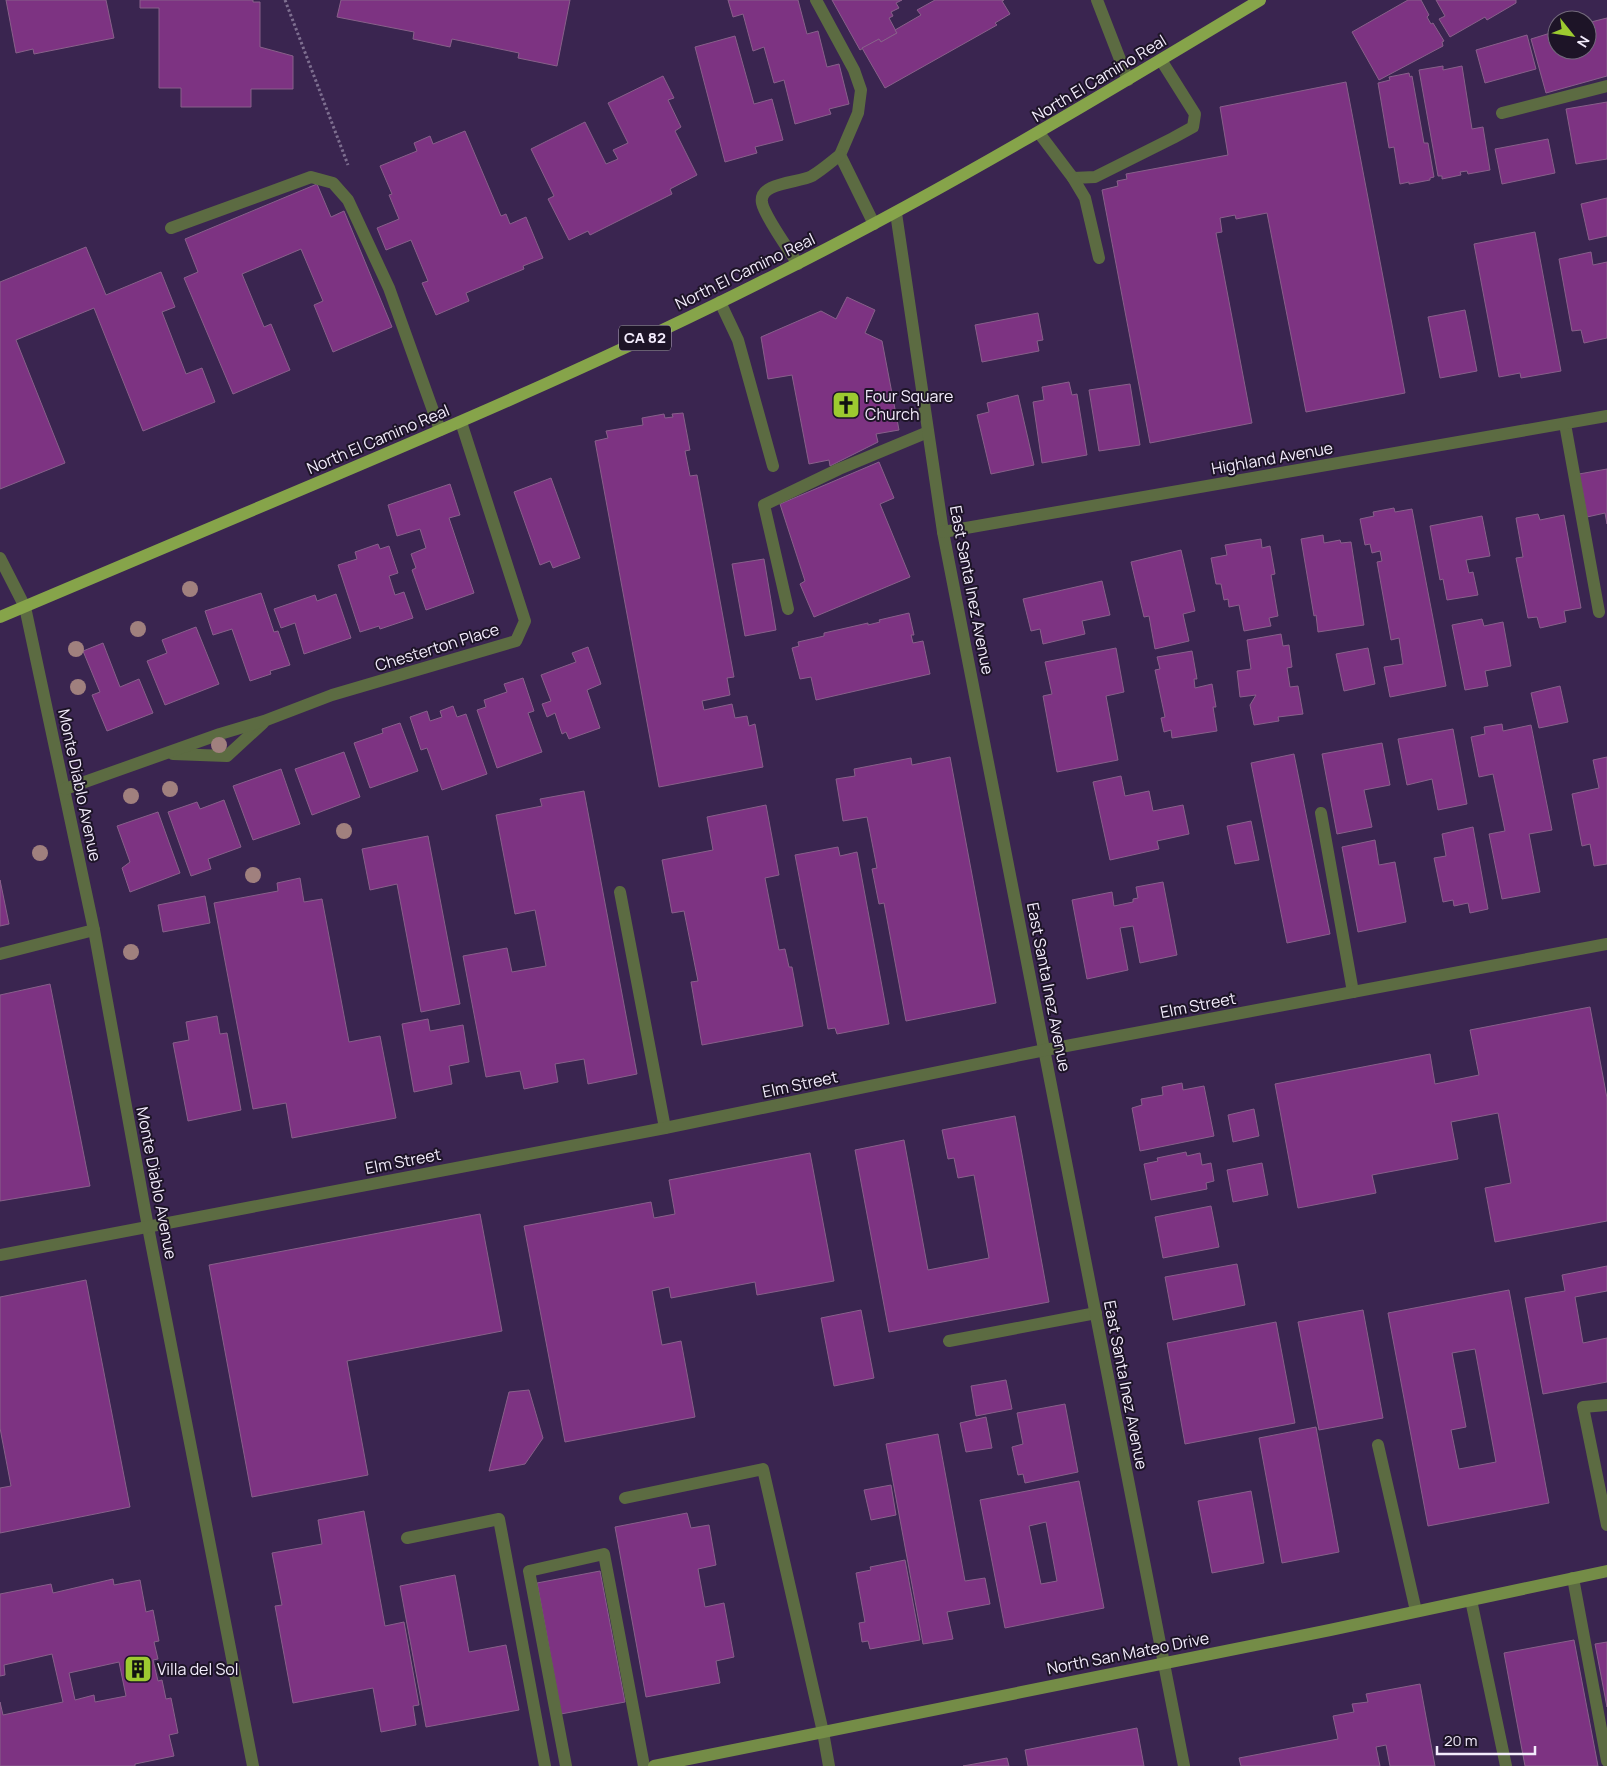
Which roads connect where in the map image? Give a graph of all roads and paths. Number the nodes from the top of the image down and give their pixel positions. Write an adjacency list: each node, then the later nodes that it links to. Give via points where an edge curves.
1 (285, 0): 11 (path)
2 (816, 0): 10 (street, via 854,70 861,90 858,113)
3 (1097, 0): 6 (street)
4 (1260, 0): 5 (main road, North El Camino Real / CA 82)
5 (1162, 60): 6 (main road, North El Camino Real / CA 82); 12 (street, via 1195,114 1193,127 1095,177)
6 (1128, 80): 9 (main road, North El Camino Real / CA 82)
7 (1607, 86): 8 (street)
8 (1502, 113)
9 (1039, 133): 12 (street); 13 (main road, North El Camino Real / CA 82)
10 (840, 155): 14 (street); 17 (street, via 810,176 798,182 773,186 762,196 767,214)
11 (350, 169)
12 (1073, 178): 16 (street, via 1086,198)
13 (896, 213): 14 (main road, North El Camino Real / CA 82); 23 (street, East Santa Inez Avenue)
14 (874, 224): 17 (main road, North El Camino Real / CA 82)
15 (171, 228): 22 (street, via 311,177 333,183 348,200 389,288)
16 (1098, 258)
17 (798, 264): 18 (main road, North El Camino Real / CA 82)
18 (720, 302): 20 (main road, North El Camino Real / CA 82); 24 (street, via 738,340)
19 (1607, 416): 21 (street, Highland Avenue)
20 (461, 422): 22 (main road, North El Camino Real / CA 82); 31 (street, Chesterton Place, via 524,621 516,641 332,695)
21 (1565, 424): 25 (street, Highland Avenue); 29 (street)
22 (440, 430): 27 (main road, North El Camino Real / CA 82)
23 (928, 432): 25 (street, East Santa Inez Avenue); 28 (street, via 764,505)
24 (773, 466)
25 (943, 532): 40 (street, East Santa Inez Avenue)
26 (0, 558): 27 (street, Monte Diablo Avenue)
27 (25, 607): 30 (main road, North El Camino Real / CA 82); 33 (street, Monte Diablo Avenue)
28 (788, 609)
29 (1599, 612)
30 (0, 617)
31 (264, 721): 32 (street, Chesterton Place); 32 (street, Chesterton Place, via 227,756)
32 (166, 753): 33 (street, Chesterton Place)
33 (65, 789): 36 (street, Monte Diablo Avenue)
34 (1321, 813): 39 (street)
35 (620, 892): 41 (street)
36 (94, 930): 38 (street); 42 (street, Monte Diablo Avenue)
37 (1607, 944): 39 (street, Elm Street)
38 (0, 954)
39 (1353, 992): 40 (street, Elm Street)
40 (1045, 1050): 41 (street, Elm Street); 44 (street, East Santa Inez Avenue)
41 (665, 1128): 42 (street, Elm Street)
42 (148, 1227): 43 (street, Elm Street); 58 (street, Monte Diablo Avenue)
43 (0, 1255)
44 (1096, 1313): 45 (street); 55 (street, East Santa Inez Avenue)
45 (949, 1341)
46 (1607, 1405): 49 (street, via 1583,1407)
47 (1378, 1445): 54 (street)
48 (625, 1498): 56 (street, via 763,1469)
49 (1607, 1525)
50 (407, 1538): 59 (street, via 499,1519)
51 (1607, 1570): 52 (main road, North San Mateo Drive)
52 (1572, 1578): 53 (main road, North San Mateo Drive); 57 (street)
53 (1471, 1600): 54 (main road, North San Mateo Drive); 65 (street)
54 (1416, 1612): 55 (main road, North San Mateo Drive)
55 (1164, 1663): 56 (main road, North San Mateo Drive); 64 (street, East Santa Inez Avenue)
56 (823, 1732): 62 (main road, North San Mateo Drive); 63 (street)
57 (1607, 1761)
58 (253, 1766)
59 (545, 1766)
60 (566, 1766): 61 (street, via 529,1571 604,1554)
61 (644, 1766)
62 (654, 1766)
63 (829, 1766)
64 (1184, 1766)
65 (1506, 1766)

